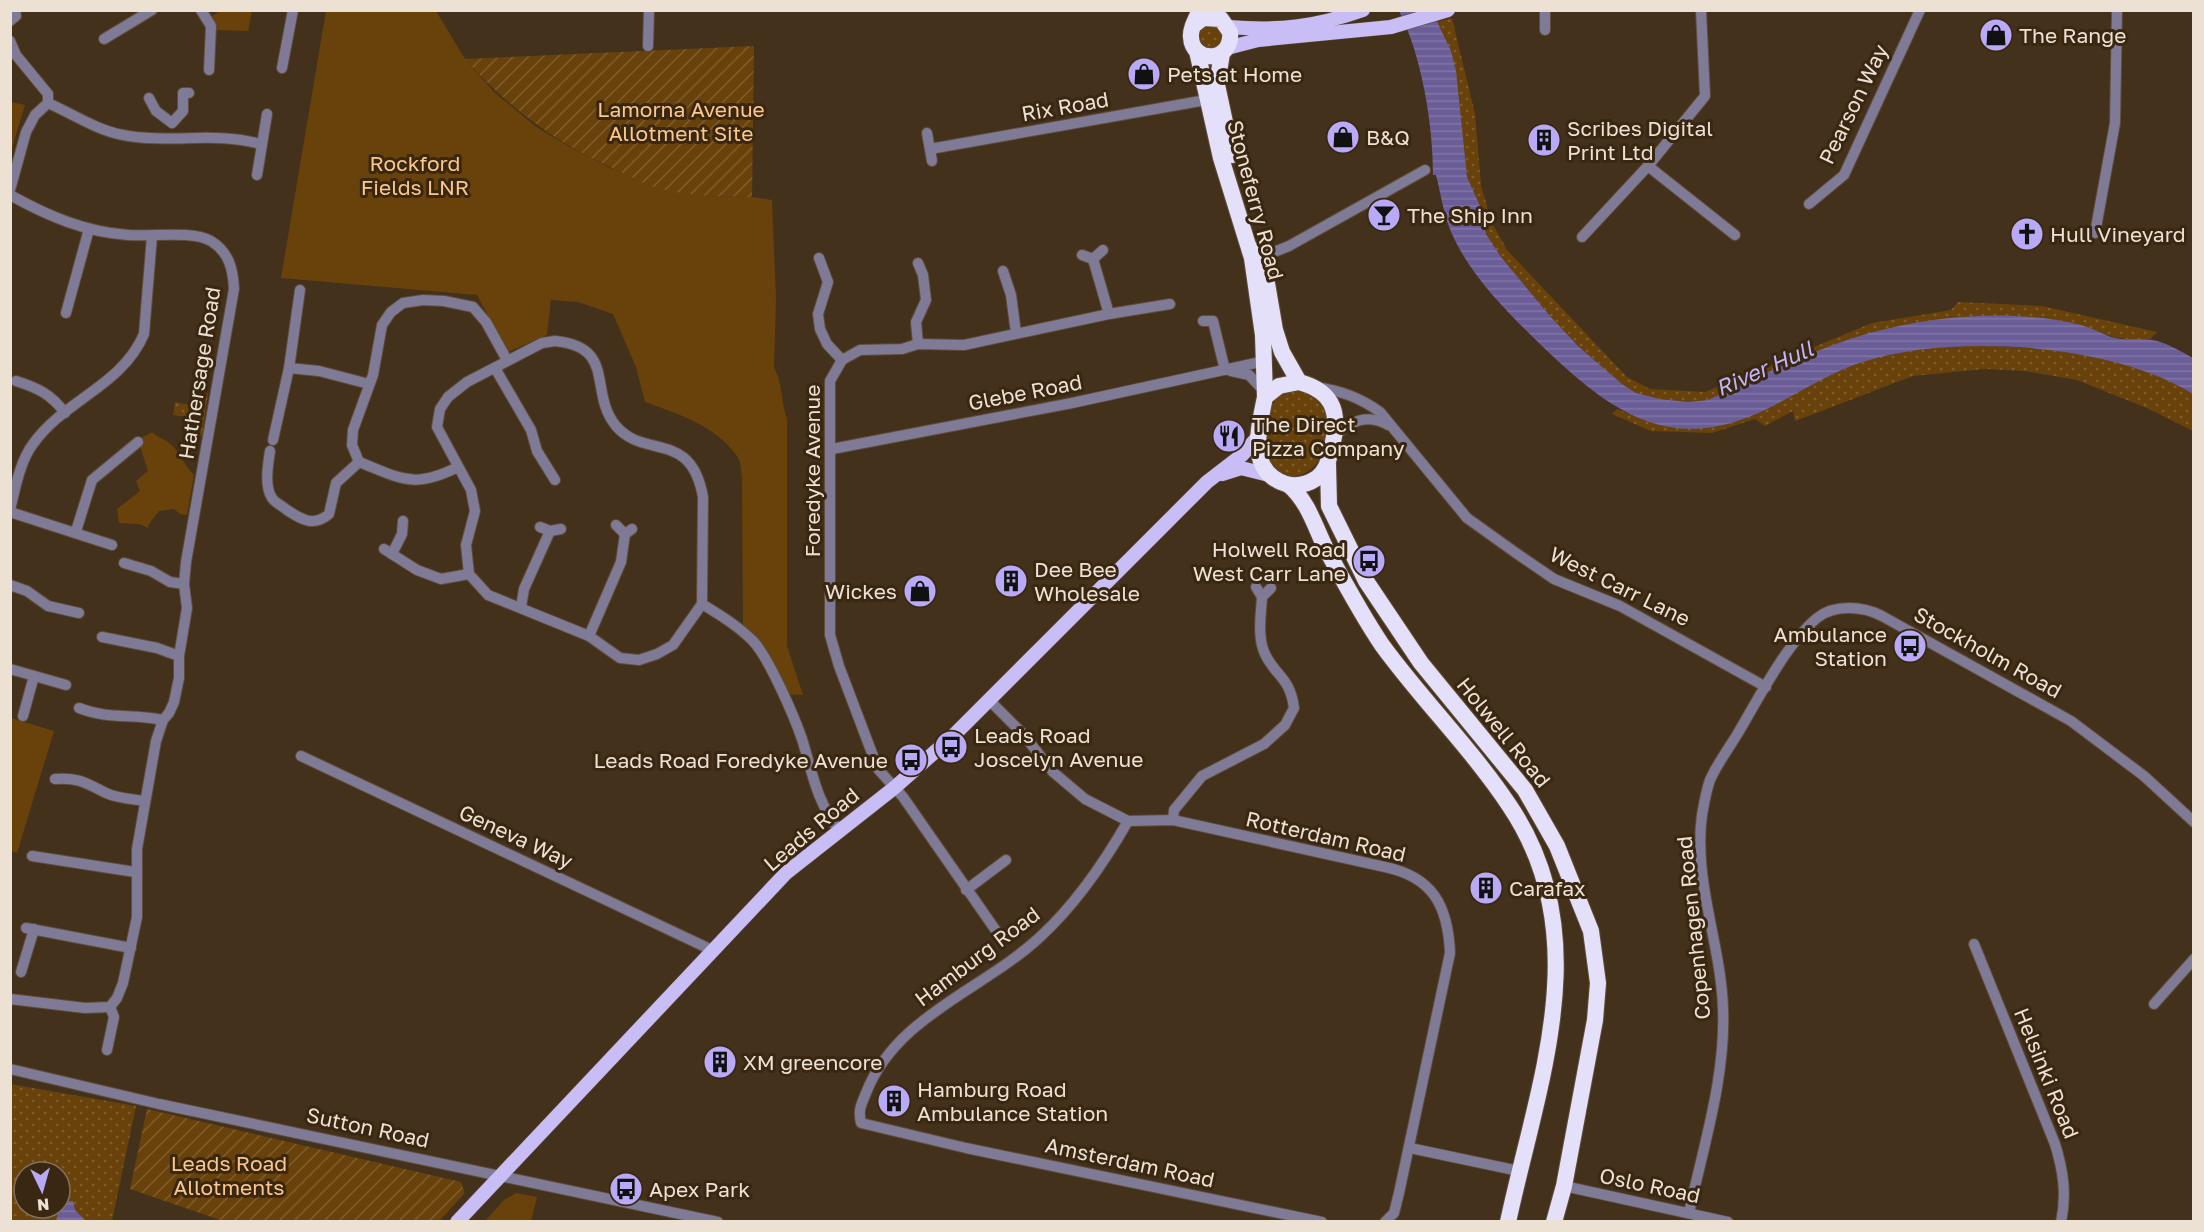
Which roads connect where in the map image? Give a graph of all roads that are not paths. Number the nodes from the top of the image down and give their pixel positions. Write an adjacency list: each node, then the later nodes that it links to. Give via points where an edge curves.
1 (15, 10): 14 (street, via 16,16)
2 (152, 10): 16 (street)
3 (201, 10): 22 (street, via 211,26)
4 (293, 10): 21 (street)
5 (649, 10): 18 (street)
6 (1363, 10): 13 (main road, via 1333,21 1294,28)
7 (1545, 10): 15 (street)
8 (1701, 10): 34 (street, via 1705,96)
9 (1920, 10): 39 (street, Pearson Way, via 1844,174)
10 (2117, 10): 41 (street, via 2115,123)
11 (1446, 11): 20 (main road, via 1391,27 1258,40)
12 (1197, 18): 13 (highway); 19 (highway, via 1191,41)
13 (1225, 20): 20 (highway, via 1231,38)
14 (10, 21)
15 (1545, 30)
16 (105, 39)
17 (10, 41): 26 (street, via 16,56 48,94)
18 (648, 46)
19 (1197, 51): 20 (highway, via 1209,57); 25 (highway, Stoneferry Road)
20 (1224, 51): 46 (highway, Stoneferry Road, via 1216,75 1219,98 1230,148)
21 (280, 61)
22 (206, 66)
23 (189, 93): 28 (street, via 183,93)
24 (149, 98): 28 (street, via 156,111)
25 (1206, 100): 32 (street, Rix Road); 59 (highway, Stoneferry Road, via 1252,258)
26 (48, 103): 30 (street, via 104,131); 37 (street, via 34,115)
27 (267, 114): 31 (street)
28 (172, 119): 30 (street)
29 (927, 133): 32 (street)
30 (172, 138): 31 (street, via 225,136)
31 (260, 144): 36 (street)
32 (930, 149): 33 (street)
33 (932, 161)
34 (1648, 166): 42 (street); 44 (street)
35 (1425, 170): 46 (street)
36 (257, 176)
37 (10, 190)
38 (10, 195): 40 (street, Hathersage Road, via 57,219)
39 (1809, 204)
40 (88, 229): 43 (street, Hathersage Road); 52 (street)
41 (2095, 233)
42 (1735, 235)
43 (152, 236): 68 (street, via 144,334 138,348 107,382); 91 (street, Hathersage Road, via 189,235 210,240 226,256 234,276 230,320)
44 (1582, 237)
45 (1102, 250): 53 (street, via 1088,257)
46 (1264, 256): 64 (highway, Stoneferry Road, via 1275,330)
47 (819, 258): 58 (street, Foredyke Avenue, via 828,282 818,314 820,329 826,344)
48 (918, 263): 56 (street, via 926,300 916,322)
49 (1002, 269): 55 (street, via 1011,294)
50 (300, 290): 60 (street)
51 (1170, 304): 53 (street, Foredyke Avenue)
52 (66, 313)
53 (1109, 314): 55 (street, Foredyke Avenue)
54 (1203, 321): 62 (street, via 1213,321)
55 (1016, 333): 56 (street, Foredyke Avenue, via 964,345)
56 (918, 344): 58 (street, Foredyke Avenue, via 902,349 860,350)
57 (507, 360): 61 (street); 65 (street, via 473,307 444,301 403,303 382,326); 94 (street, via 542,343 581,347 598,366 609,415 618,428 634,439 687,459 701,481 704,496)
58 (842, 360): 73 (street, Foredyke Avenue, via 830,381)
59 (1265, 361): 62 (street, Glebe Road); 67 (highway, Stoneferry Road)
60 (289, 368): 65 (street); 72 (street)
61 (495, 368): 78 (street, via 467,382 440,409 437,427); 80 (street, via 531,430 533,453)
62 (1225, 370): 67 (street, via 1249,375); 73 (street, Glebe Road, via 1029,412)
63 (16, 381): 68 (street, via 42,389)
64 (1299, 382): 66 (highway); 67 (highway)
65 (369, 384): 76 (street, via 353,430 352,445)
66 (1316, 387): 69 (street, West Carr Lane, via 1361,399 1380,412); 70 (highway, via 1334,409)
67 (1265, 394): 71 (highway)
68 (65, 413): 83 (street, via 31,446)
69 (1393, 428): 70 (street, via 1380,420 1361,419); 103 (street, West Carr Lane, via 1467,518 1516,553 1554,579 1620,606)
70 (1334, 437): 77 (highway)
71 (1257, 438): 79 (highway, via 1261,462); 81 (main road, Leads Road)
72 (273, 440)
73 (832, 448): 110 (street, Foredyke Avenue, via 830,635 878,769)
74 (135, 449): 87 (street, via 92,480)
75 (270, 451): 76 (street, via 270,501 300,519 317,521 329,514 336,483)
76 (359, 462): 78 (street, via 407,479 426,481)
77 (1328, 465): 82 (highway, via 1309,482); 135 (highway, Holwell Road, via 1329,506 1366,581 1420,663 1526,790 1557,846 1586,916 1595,951 1597,998 1592,1044)
78 (458, 467): 90 (street, via 471,490 475,511 466,545)
79 (1269, 475): 81 (main road, Leads Road, via 1241,468); 82 (highway)
80 (555, 480)
81 (1207, 482): 104 (main road, Leads Road)
82 (1289, 485): 133 (highway, Holwell Road, via 1304,500 1372,629 1424,701 1509,803 1538,858 1554,921 1557,978 1552,1022)
83 (10, 511): 87 (street)
84 (403, 521): 90 (street, via 402,534 388,551 417,570 441,579)
85 (616, 525): 98 (street, via 628,532 621,562)
86 (550, 529): 95 (street, via 524,589)
87 (76, 531): 88 (street)
88 (112, 544)
89 (124, 563): 91 (street)
90 (469, 574): 95 (street, via 488,595)
91 (184, 584): 99 (street, Hathersage Road, via 187,608)
92 (10, 585): 96 (street, via 48,606)
93 (1271, 588): 112 (street, via 1259,592 1260,622 1264,652 1292,694 1294,708 1289,728 1202,776 1174,810)
94 (702, 604): 98 (street, via 673,645 639,660 620,658); 115 (street, via 755,643 801,737 816,794)
95 (521, 607): 98 (street)
96 (79, 613)
97 (102, 636): 99 (street)
98 (588, 636)
99 (178, 656): 107 (street, Hathersage Road, via 174,702)
100 (10, 669): 101 (street)
101 (34, 676): 102 (street); 106 (street, via 23,700)
102 (66, 685)
103 (1766, 687): 114 (street, Stockholm Road, via 1791,648 1818,617 1842,608 1872,611 2071,721 2144,776); 136 (street, Copenhagen Road, via 1711,778 1702,816 1705,896 1723,1007 1722,1041)
104 (990, 702): 110 (main road, Leads Road); 113 (street, Rotterdam Road, via 1023,734 1053,772 1085,799)
105 (79, 708): 107 (street, via 108,717 139,714)
106 (23, 716)
107 (163, 720): 111 (street, Hathersage Road)
108 (302, 756): 123 (street, Geneva Way)
109 (55, 779): 111 (street, via 78,780 107,794)
110 (894, 788): 115 (main road, Leads Road); 119 (street, Foredyke Avenue)
111 (144, 801): 118 (street, Hathersage Road)
112 (1173, 820): 113 (street, Rotterdam Road); 132 (street, Rotterdam Road, via 1392,868 1431,888 1443,910 1450,953)
113 (1128, 821): 131 (street, Hamburg Road, via 1104,864 1040,938 933,1014 890,1050 877,1066 858,1111)
114 (2193, 822)
115 (840, 831): 123 (main road, Leads Road, via 786,873)
116 (32, 856): 118 (street)
117 (1006, 860): 119 (street)
118 (135, 872): 122 (street, Hathersage Road, via 139,902)
119 (966, 890): 120 (street, Foredyke Avenue)
120 (999, 935)
121 (1974, 944): 144 (street, Helsinki Road, via 2058,1152 2065,1189)
122 (131, 948): 125 (street, via 30,928); 128 (street, Hathersage Road, via 117,998)
123 (714, 951): 134 (main road, Leads Road)
124 (2193, 959): 127 (street)
125 (21, 972)
126 (10, 999): 128 (street)
127 (2154, 1004)
128 (110, 1007): 129 (street, via 114,1017)
129 (107, 1050)
130 (10, 1070): 134 (street, Sutton Road)
131 (861, 1123): 139 (street, Amsterdam Road)
132 (1410, 1148): 133 (street); 140 (street, via 1394,1213)
133 (1519, 1171): 141 (highway, Holwell Road)
134 (503, 1176): 137 (main road, Leads Road); 138 (street, Sutton Road)
135 (1564, 1186): 136 (street, Oslo Road); 142 (highway, Holwell Road)
136 (1689, 1213): 143 (street, Oslo Road)
137 (457, 1221)
138 (718, 1221)
139 (1322, 1221)
140 (1384, 1221)
141 (1508, 1221)
142 (1554, 1221)
143 (1728, 1221)
144 (2061, 1221)

